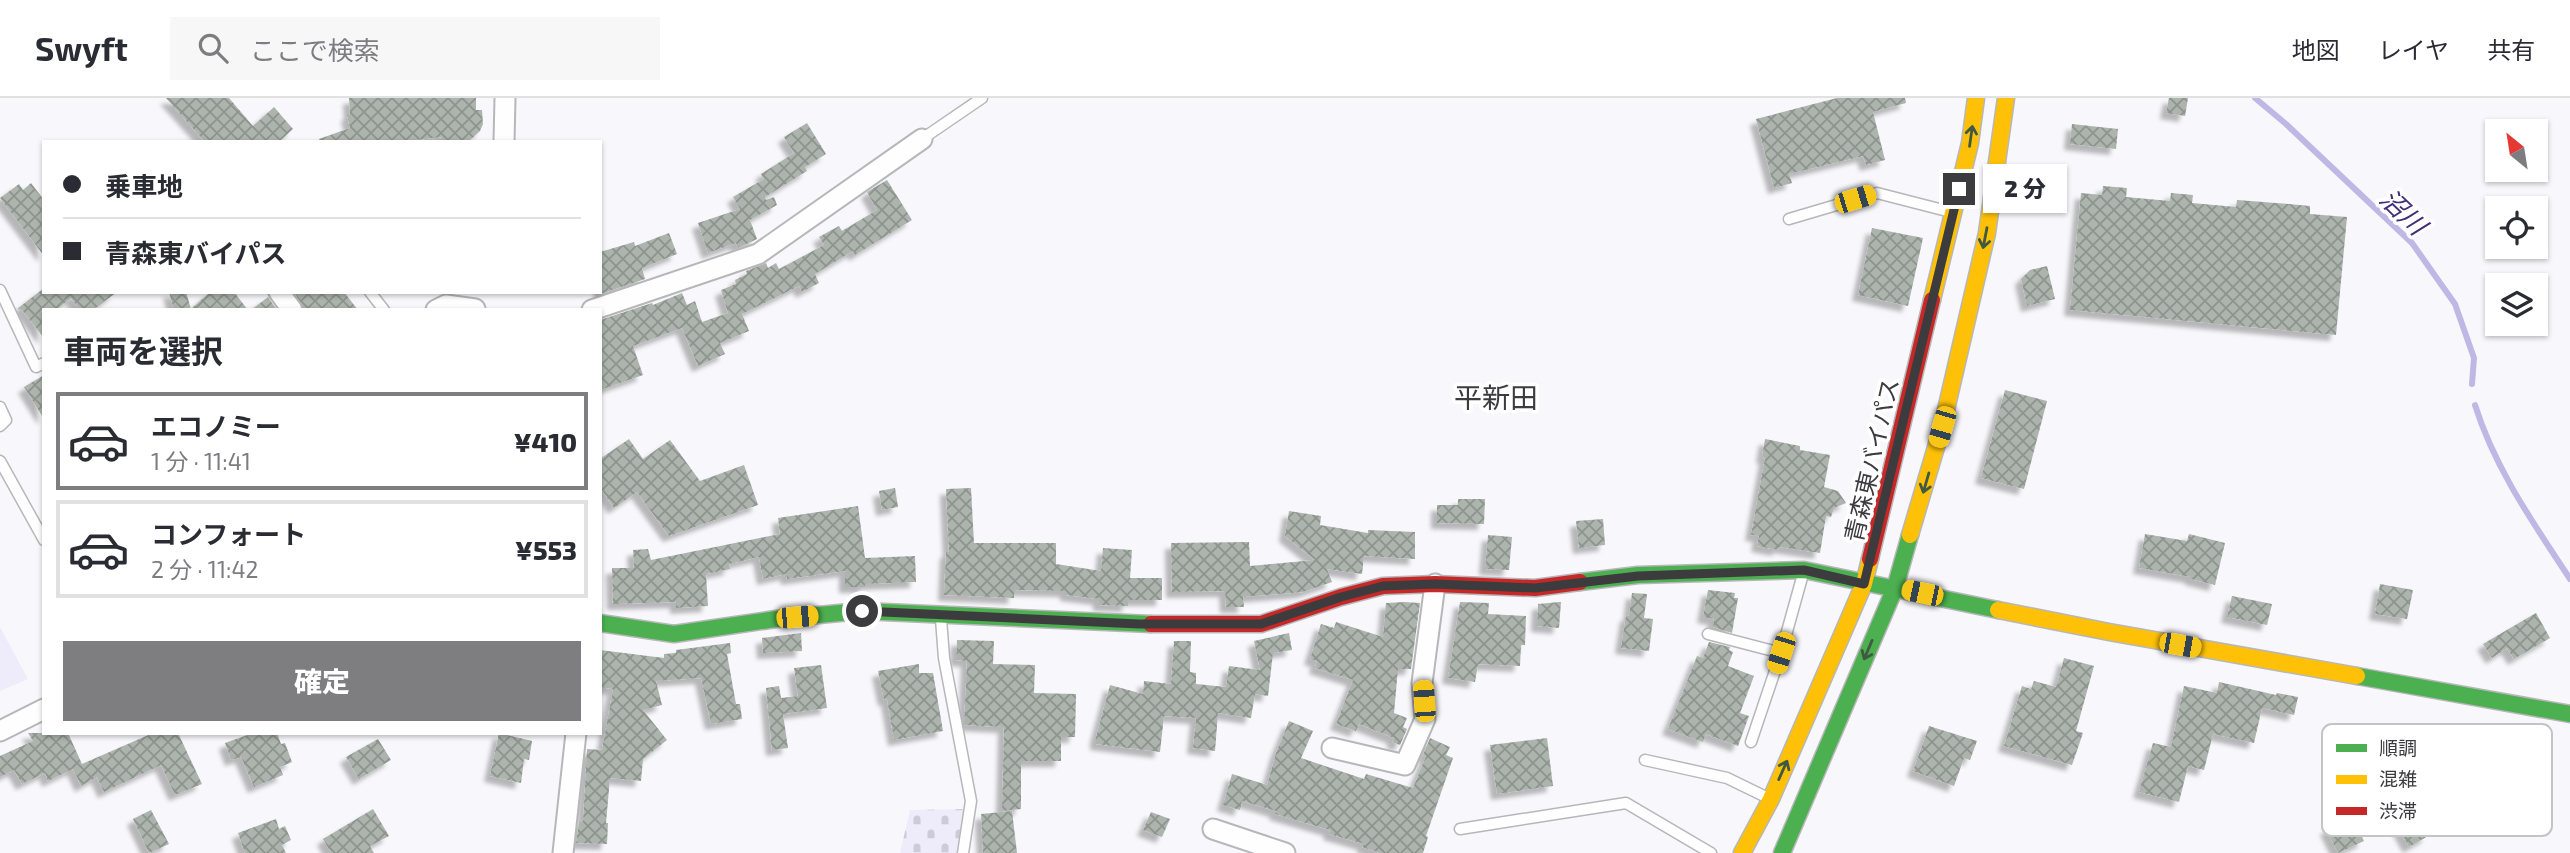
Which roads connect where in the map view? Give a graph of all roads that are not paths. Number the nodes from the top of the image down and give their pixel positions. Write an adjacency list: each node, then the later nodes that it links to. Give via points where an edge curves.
1 (505, 98): 6 (street)
2 (982, 98): 5 (lane)
3 (1976, 98): 7 (main road, 青森東バイパス, one-way to 3)
4 (2006, 98): 25 (main road, one-way to 25, via 1987,233 1942,427)
5 (922, 139): 16 (street, via 758,254)
6 (504, 140)
7 (1953, 213): 8 (lane, via 1877,193); 24 (main road, 青森東バイパス)
8 (1789, 219)
9 (0, 290): 17 (lane, via 36,367)
10 (280, 294): 13 (street)
11 (372, 294): 14 (lane)
12 (476, 304): 15 (street)
13 (290, 308)
14 (382, 308)
15 (440, 308)
16 (598, 308)
17 (42, 364)
18 (0, 407): 19 (lane, via 6,420)
19 (0, 426)
20 (0, 461): 21 (lane)
21 (42, 536)
22 (1804, 570): 23 (main road, via 1638,576 1535,588); 24 (main road); 29 (lane)
23 (1435, 584): 26 (main road, via 1383,586 1261,624 1139,624); 35 (street, via 1422,682 1425,719 1405,765)
24 (1864, 584): 25 (main road); 37 (main road, 青森東バイパス, one-way to 24)
25 (1895, 588): 31 (main road, via 2109,632); 45 (main road, one-way to 45)
26 (941, 613): 27 (main road, via 862,611 674,634); 41 (lane, via 944,658 971,802)
27 (602, 624)
28 (1708, 634): 29 (lane)
29 (1781, 653): 34 (lane)
30 (42, 710): 32 (street)
31 (2570, 714)
32 (0, 731)
33 (576, 735): 40 (street)
34 (1751, 742)
35 (1332, 748)
36 (1645, 760): 37 (lane, via 1727,778)
37 (1771, 799): 44 (main road, 青森東バイパス)
38 (1213, 829): 42 (street)
39 (1460, 829): 43 (lane, via 1626,803)
40 (564, 853)
41 (963, 853)
42 (1285, 853)
43 (1711, 853)
44 (1742, 853)
45 (1782, 853)

